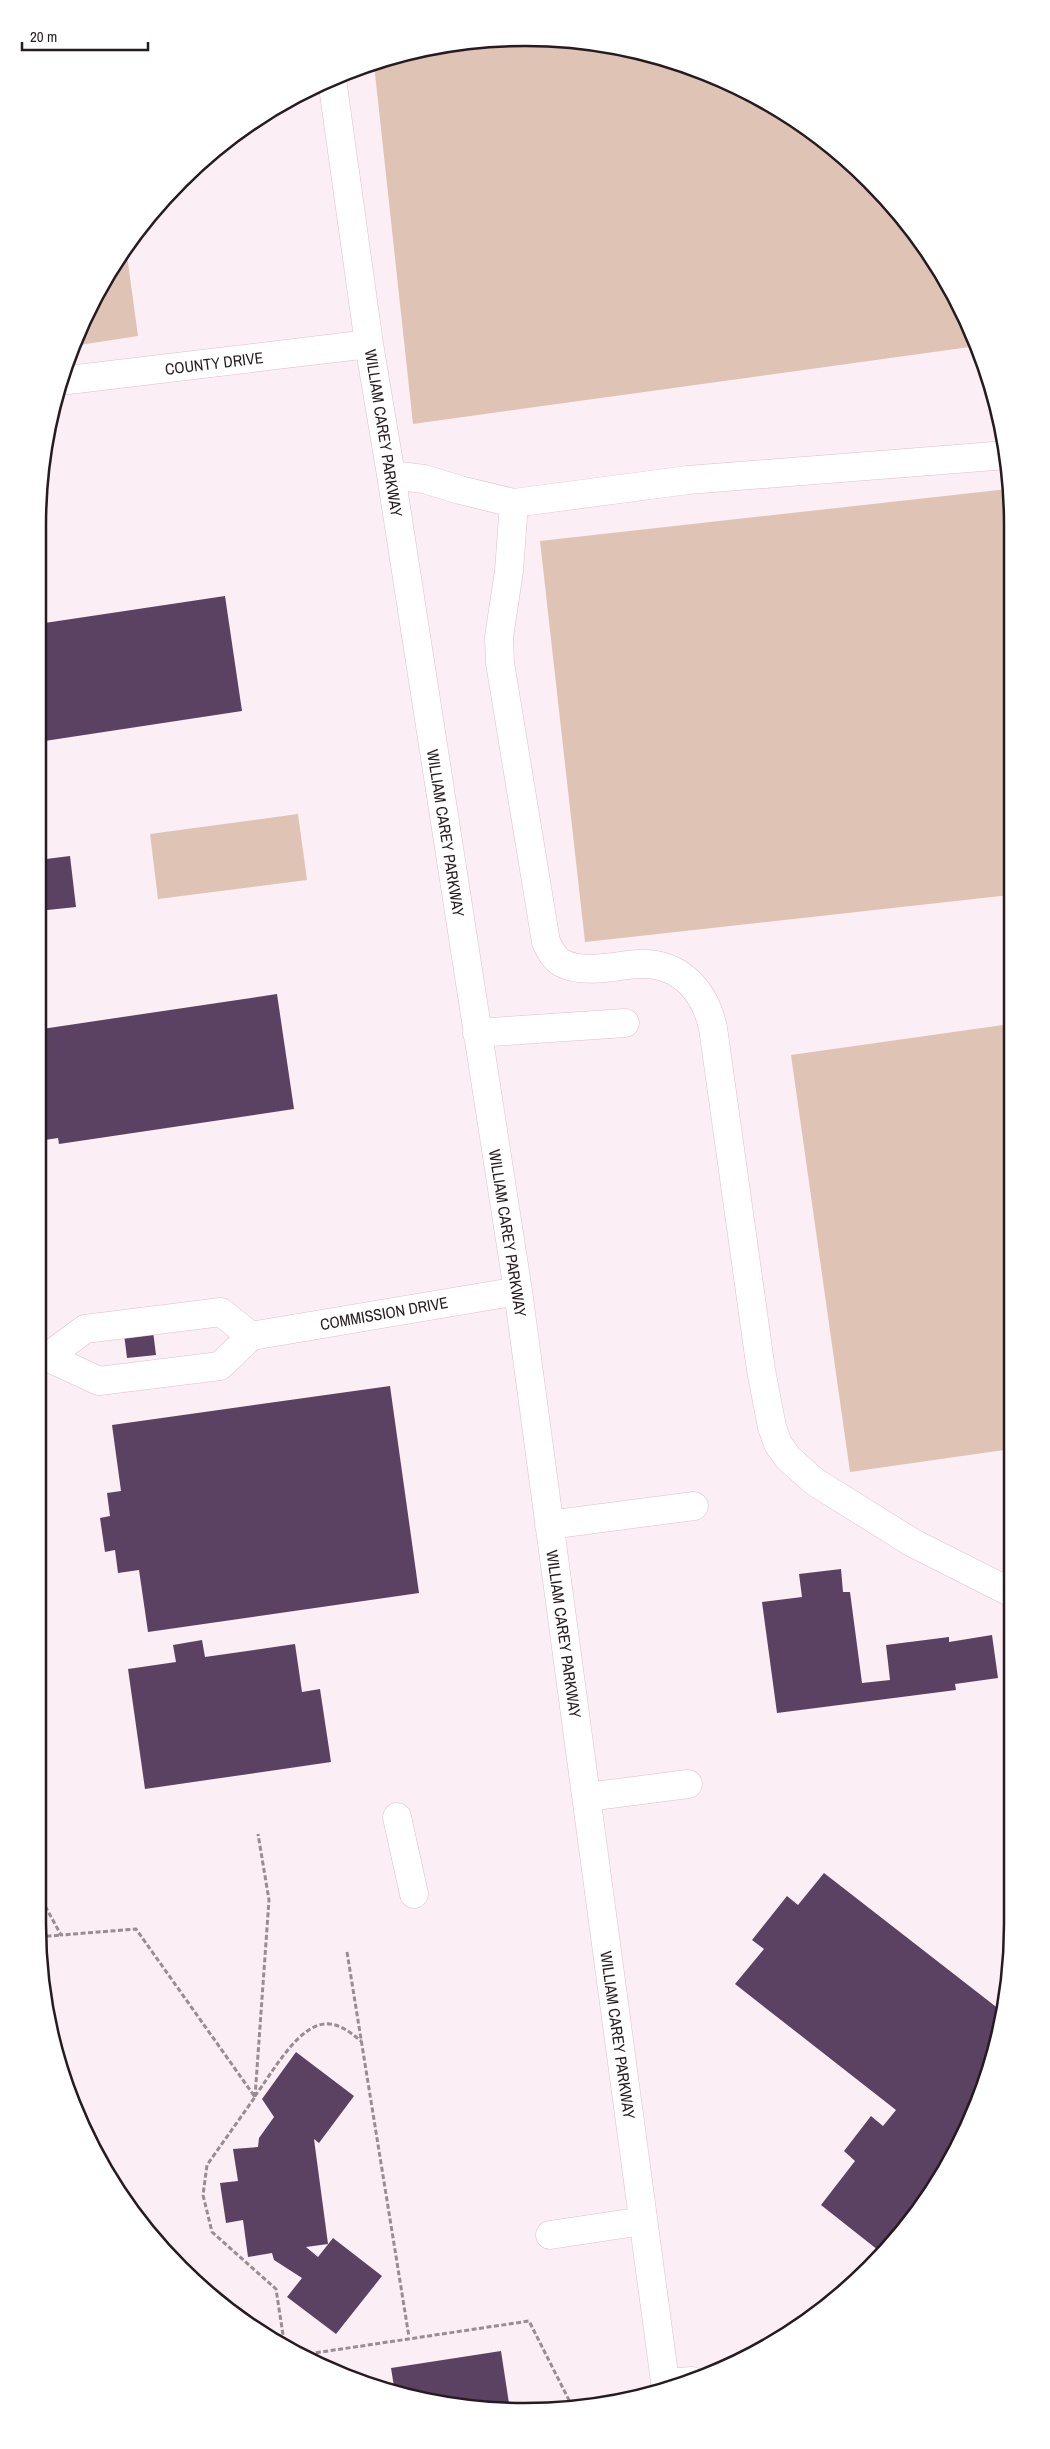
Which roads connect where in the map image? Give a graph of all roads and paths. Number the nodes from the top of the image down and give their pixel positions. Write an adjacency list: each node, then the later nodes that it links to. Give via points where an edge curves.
1 (333, 87): 2 (street, WILLIAM CAREY PARKWAY)
2 (369, 344): 3 (street, COUNTY DRIVE); 5 (street, WILLIAM CAREY PARKWAY)
3 (69, 380)
4 (999, 456): 6 (street, via 688,480)
5 (392, 475): 6 (street, via 424,479); 8 (street, WILLIAM CAREY PARKWAY)
6 (514, 503): 15 (street, via 499,637 500,663 546,942 552,955 561,963 572,966 590,968 640,964 674,972 687,980 704,999 713,1028 761,1370 778,1444 788,1458 815,1482 913,1543)
7 (625, 1023): 8 (street)
8 (477, 1033): 9 (street, WILLIAM CAREY PARKWAY)
9 (518, 1291): 10 (street, COMMISSION DRIVE); 14 (street, WILLIAM CAREY PARKWAY)
10 (251, 1336): 11 (street, via 221,1312 85,1329); 12 (street, via 220,1366 99,1381)
11 (46, 1354)
12 (46, 1359)
13 (694, 1506): 14 (street)
14 (549, 1525): 17 (street, WILLIAM CAREY PARKWAY)
15 (1004, 1589)
16 (688, 1784): 17 (street)
17 (587, 1797): 27 (street, WILLIAM CAREY PARKWAY)
18 (397, 1817): 20 (street)
19 (258, 1834): 26 (path, via 269,1900)
20 (414, 1894)
21 (46, 1908): 22 (path)
22 (61, 1935): 23 (path); 26 (path, via 136,1929)
23 (46, 1936)
24 (347, 1952): 25 (path)
25 (362, 2042): 26 (path, via 330,2023 308,2029 291,2046); 30 (path)
26 (255, 2097): 29 (path, via 207,2165 203,2195 212,2232 276,2289)
27 (643, 2221): 28 (street); 32 (street, WILLIAM CAREY PARKWAY)
28 (550, 2235)
29 (283, 2337)
30 (409, 2338): 31 (path); 33 (path, via 530,2321)
31 (313, 2353)
32 (664, 2381)
33 (569, 2401)

